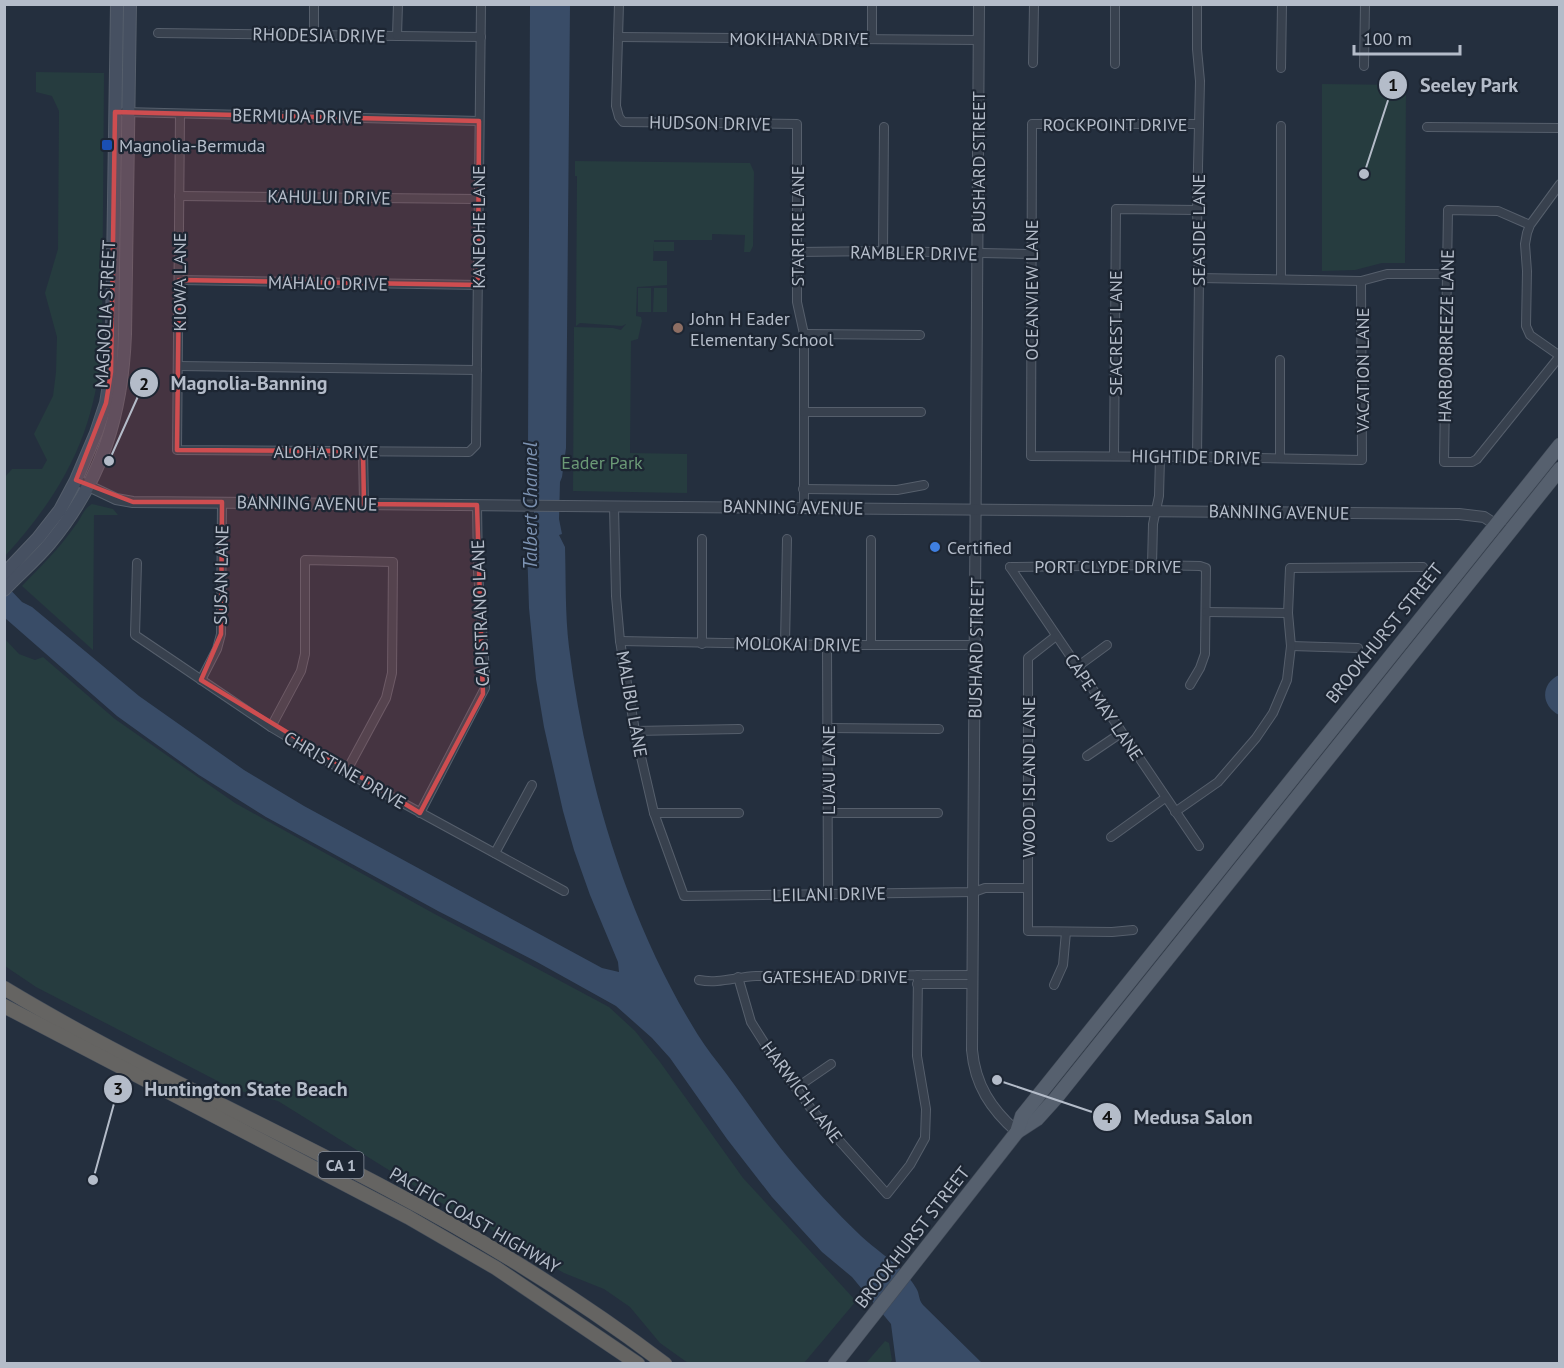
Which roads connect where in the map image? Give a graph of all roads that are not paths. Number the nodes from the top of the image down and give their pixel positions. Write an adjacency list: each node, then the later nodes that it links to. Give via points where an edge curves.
1 (117, 4): 25 (main road, MAGNOLIA STREET)
2 (130, 4): 26 (main road, MAGNOLIA STREET)
3 (314, 4): 15 (street)
4 (398, 4): 16 (street)
5 (481, 4): 17 (street, KANEOHE LANE)
6 (619, 4): 18 (street)
7 (872, 4): 19 (street)
8 (978, 4): 20 (street, BUSHARD STREET)
9 (1034, 4): 21 (street)
10 (1115, 4): 22 (street)
11 (1197, 4): 31 (street, SEASIDE LANE)
12 (1282, 4): 24 (street)
13 (1365, 4): 23 (street)
14 (158, 33): 15 (street, RHODESIA DRIVE)
15 (314, 34): 16 (street, RHODESIA DRIVE)
16 (398, 36): 17 (street, RHODESIA DRIVE)
17 (481, 37): 28 (street, KANEOHE LANE)
18 (619, 37): 19 (street, MOKIHANA DRIVE); 29 (street, HUDSON DRIVE, via 616,106 623,122)
19 (872, 38): 20 (street, MOKIHANA DRIVE)
20 (978, 40): 43 (street, BUSHARD STREET)
21 (1033, 63)
22 (1115, 64)
23 (1364, 66)
24 (1281, 68)
25 (115, 112): 26 (street, BERMUDA DRIVE); 71 (main road, MAGNOLIA STREET, via 111,372 106,403)
26 (128, 112): 27 (street, BERMUDA DRIVE); 73 (main road, MAGNOLIA STREET, via 123,374 119,401)
27 (180, 115): 28 (street, BERMUDA DRIVE); 37 (street, KIOWA LANE)
28 (479, 121): 38 (street, KANEOHE LANE)
29 (797, 124): 42 (street, STARFIRE LANE)
30 (1032, 124): 31 (street, ROCKPOINT DRIVE); 44 (street, OCEANVIEW LANE)
31 (1199, 124): 39 (street, SEASIDE LANE)
32 (1281, 126): 47 (street)
33 (884, 127): 41 (street)
34 (1427, 127): 35 (street)
35 (1560, 129)
36 (1560, 184): 40 (street)
37 (179, 195): 38 (street, KAHULUI DRIVE); 48 (street, KIOWA LANE)
38 (478, 199): 50 (street, KANEOHE LANE)
39 (1197, 210): 46 (street, SEASIDE LANE); 65 (street, SEACREST LANE, via 1116,208)
40 (1530, 225): 45 (street, HARBORBREEZE LANE, via 1498,211 1448,210); 53 (street, via 1525,244 1526,326 1530,335)
41 (883, 251): 42 (street, RAMBLER DRIVE); 43 (street, RAMBLER DRIVE)
42 (797, 252): 51 (street, STARFIRE LANE, via 797,302)
43 (977, 254): 44 (street, RAMBLER DRIVE); 81 (street, BUSHARD STREET)
44 (1032, 254): 64 (street, OCEANVIEW LANE)
45 (1446, 274): 49 (street, via 1387,274); 53 (street, HARBORBREEZE LANE, via 1444,462 1476,459)
46 (1199, 278): 47 (street); 67 (street, SEASIDE LANE)
47 (1281, 279): 49 (street)
48 (179, 280): 50 (street, MAHALO DRIVE); 55 (street, KIOWA LANE)
49 (1361, 281): 69 (street, VACATION LANE)
50 (478, 285): 56 (street, KANEOHE LANE)
51 (804, 334): 52 (street); 57 (street, STARFIRE LANE)
52 (920, 335)
53 (1560, 356)
54 (1280, 360): 68 (street)
55 (178, 366): 56 (street); 61 (street, KIOWA LANE)
56 (477, 370): 60 (street, KANEOHE LANE)
57 (804, 412): 58 (street); 74 (street, STARFIRE LANE)
58 (921, 412)
59 (1560, 445): 83 (main road, BROOKHURST STREET)
60 (474, 449): 62 (street, ALOHA DRIVE)
61 (177, 450): 62 (street, ALOHA DRIVE)
62 (363, 451): 77 (street)
63 (1560, 455): 75 (main road, via 1545,473)
64 (1031, 456): 65 (street, HIGHTIDE DRIVE)
65 (1114, 456): 66 (street, HIGHTIDE DRIVE)
66 (1160, 457): 67 (street, HIGHTIDE DRIVE); 82 (street)
67 (1197, 457): 68 (street, HIGHTIDE DRIVE)
68 (1280, 458): 69 (street, HIGHTIDE DRIVE)
69 (1362, 460)
70 (1560, 469): 75 (main road, BROOKHURST STREET)
71 (76, 480): 73 (street, BANNING AVENUE); 92 (main road, MAGNOLIA STREET, via 60,510)
72 (924, 485): 74 (street, BANNING AVENUE, via 897,490)
73 (89, 487): 76 (street, BANNING AVENUE, via 133,502); 92 (main road, MAGNOLIA STREET, via 48,546)
74 (804, 489): 80 (street, STARFIRE LANE)
75 (1542, 491): 84 (main road, BROOKHURST STREET)
76 (222, 502): 77 (street, BANNING AVENUE); 107 (street, SUSAN LANE, via 221,633)
77 (364, 504): 78 (street, BANNING AVENUE)
78 (477, 505): 79 (street, BANNING AVENUE); 120 (street, CAPISTRANO LANE, via 485,688)
79 (614, 506): 80 (street, BANNING AVENUE); 97 (street, MALIBU LANE)
80 (804, 507): 81 (street, BANNING AVENUE)
81 (977, 510): 82 (street, BANNING AVENUE); 102 (street, BUSHARD STREET)
82 (1156, 511): 83 (street, BANNING AVENUE, via 1460,514 1484,517); 89 (street)
83 (1495, 524): 84 (street, BANNING AVENUE); 127 (main road, BROOKHURST STREET)
84 (1509, 533): 129 (main road, BROOKHURST STREET)
85 (702, 539): 98 (street)
86 (787, 539): 99 (street)
87 (871, 540): 101 (street)
88 (137, 563): 107 (street, CHRISTINE DRIVE, via 135,635)
89 (1152, 564): 90 (street, PORT CLYDE DRIVE); 94 (street, PORT CLYDE DRIVE, via 1206,568)
90 (1010, 567): 96 (street, CAPE MAY LANE)
91 (1423, 567): 95 (street, via 1290,568)
92 (9, 574): 93 (main road, MAGNOLIA STREET)
93 (4, 590)
94 (1206, 612): 95 (street); 108 (street, via 1204,654)
95 (1288, 613): 104 (street)
96 (1056, 636): 106 (street, CAPE MAY LANE); 130 (street, WOOD ISLAND LANE, via 1028,658)
97 (620, 641): 98 (street, MOLOKAI DRIVE); 113 (street, MALIBU LANE)
98 (702, 644): 99 (street, MOLOKAI DRIVE)
99 (785, 644): 100 (street, MOLOKAI DRIVE)
100 (827, 645): 101 (street, MOLOKAI DRIVE); 110 (street, LUAU LANE)
101 (871, 645): 102 (street, MOLOKAI DRIVE)
102 (976, 645): 132 (street, BUSHARD STREET)
103 (1107, 645): 106 (street)
104 (1291, 646): 105 (street); 119 (street, via 1287,680 1273,713 1256,738 1218,782)
105 (1358, 648)
106 (1077, 667): 114 (street, CAPE MAY LANE)
107 (201, 680): 109 (street, CHRISTINE DRIVE)
108 (1190, 685)
109 (271, 727): 116 (street, CHRISTINE DRIVE); 116 (street, via 301,670 305,654 305,560 393,562 392,673 387,698)
110 (827, 728): 112 (street); 123 (street, LUAU LANE)
111 (740, 729): 113 (street)
112 (939, 729)
113 (634, 731): 121 (street, MALIBU LANE)
114 (1121, 733): 115 (street); 118 (street, CAPE MAY LANE)
115 (1087, 756)
116 (346, 772): 120 (street, CHRISTINE DRIVE)
117 (532, 786): 128 (street)
118 (1165, 798): 119 (street, CAPE MAY LANE); 125 (street)
119 (1175, 812): 126 (street, CAPE MAY LANE)
120 (420, 813): 128 (street, CHRISTINE DRIVE)
121 (654, 813): 122 (street); 134 (street, MALIBU LANE)
122 (739, 813)
123 (828, 813): 124 (street); 133 (street, LUAU LANE)
124 (938, 813)
125 (1112, 837)
126 (1199, 846)
127 (1239, 846): 129 (main road); 146 (main road, BROOKHURST STREET, via 1022,1116)
128 (495, 853): 131 (street, CHRISTINE DRIVE)
129 (1251, 856): 146 (main road, BROOKHURST STREET, via 1051,1104)
130 (1027, 888): 132 (street, LEILANI DRIVE, via 985,888); 136 (street, WOOD ISLAND LANE, via 1028,931)
131 (564, 891)
132 (974, 892): 133 (street, LEILANI DRIVE); 140 (street, BUSHARD STREET)
133 (828, 894): 134 (street, LEILANI DRIVE)
134 (684, 896)
135 (1133, 930): 136 (street)
136 (1066, 932): 141 (street, via 1063,965)
137 (738, 977): 138 (street, GATESHEAD DRIVE); 139 (street, GATESHEAD DRIVE); 145 (street, HARWICH LANE, via 751,1022)
138 (699, 980)
139 (918, 980): 140 (street, GATESHEAD DRIVE); 145 (street, HARWICH LANE, via 917,1056 926,1109 925,1138 887,1194)
140 (973, 980): 146 (street, BUSHARD STREET, via 972,1050 978,1081 1000,1117)
141 (1054, 985)
142 (4, 987): 148 (highway, PACIFIC COAST HIGHWAY / CA 1, via 81,1032 436,1216 577,1301)
143 (4, 1006): 147 (highway, PACIFIC COAST HIGHWAY / CA 1, via 448,1239)
144 (831, 1064): 145 (street)
145 (796, 1088)
146 (1017, 1132): 149 (main road, BROOKHURST STREET)
147 (638, 1364)
148 (665, 1364)
149 (835, 1364)

